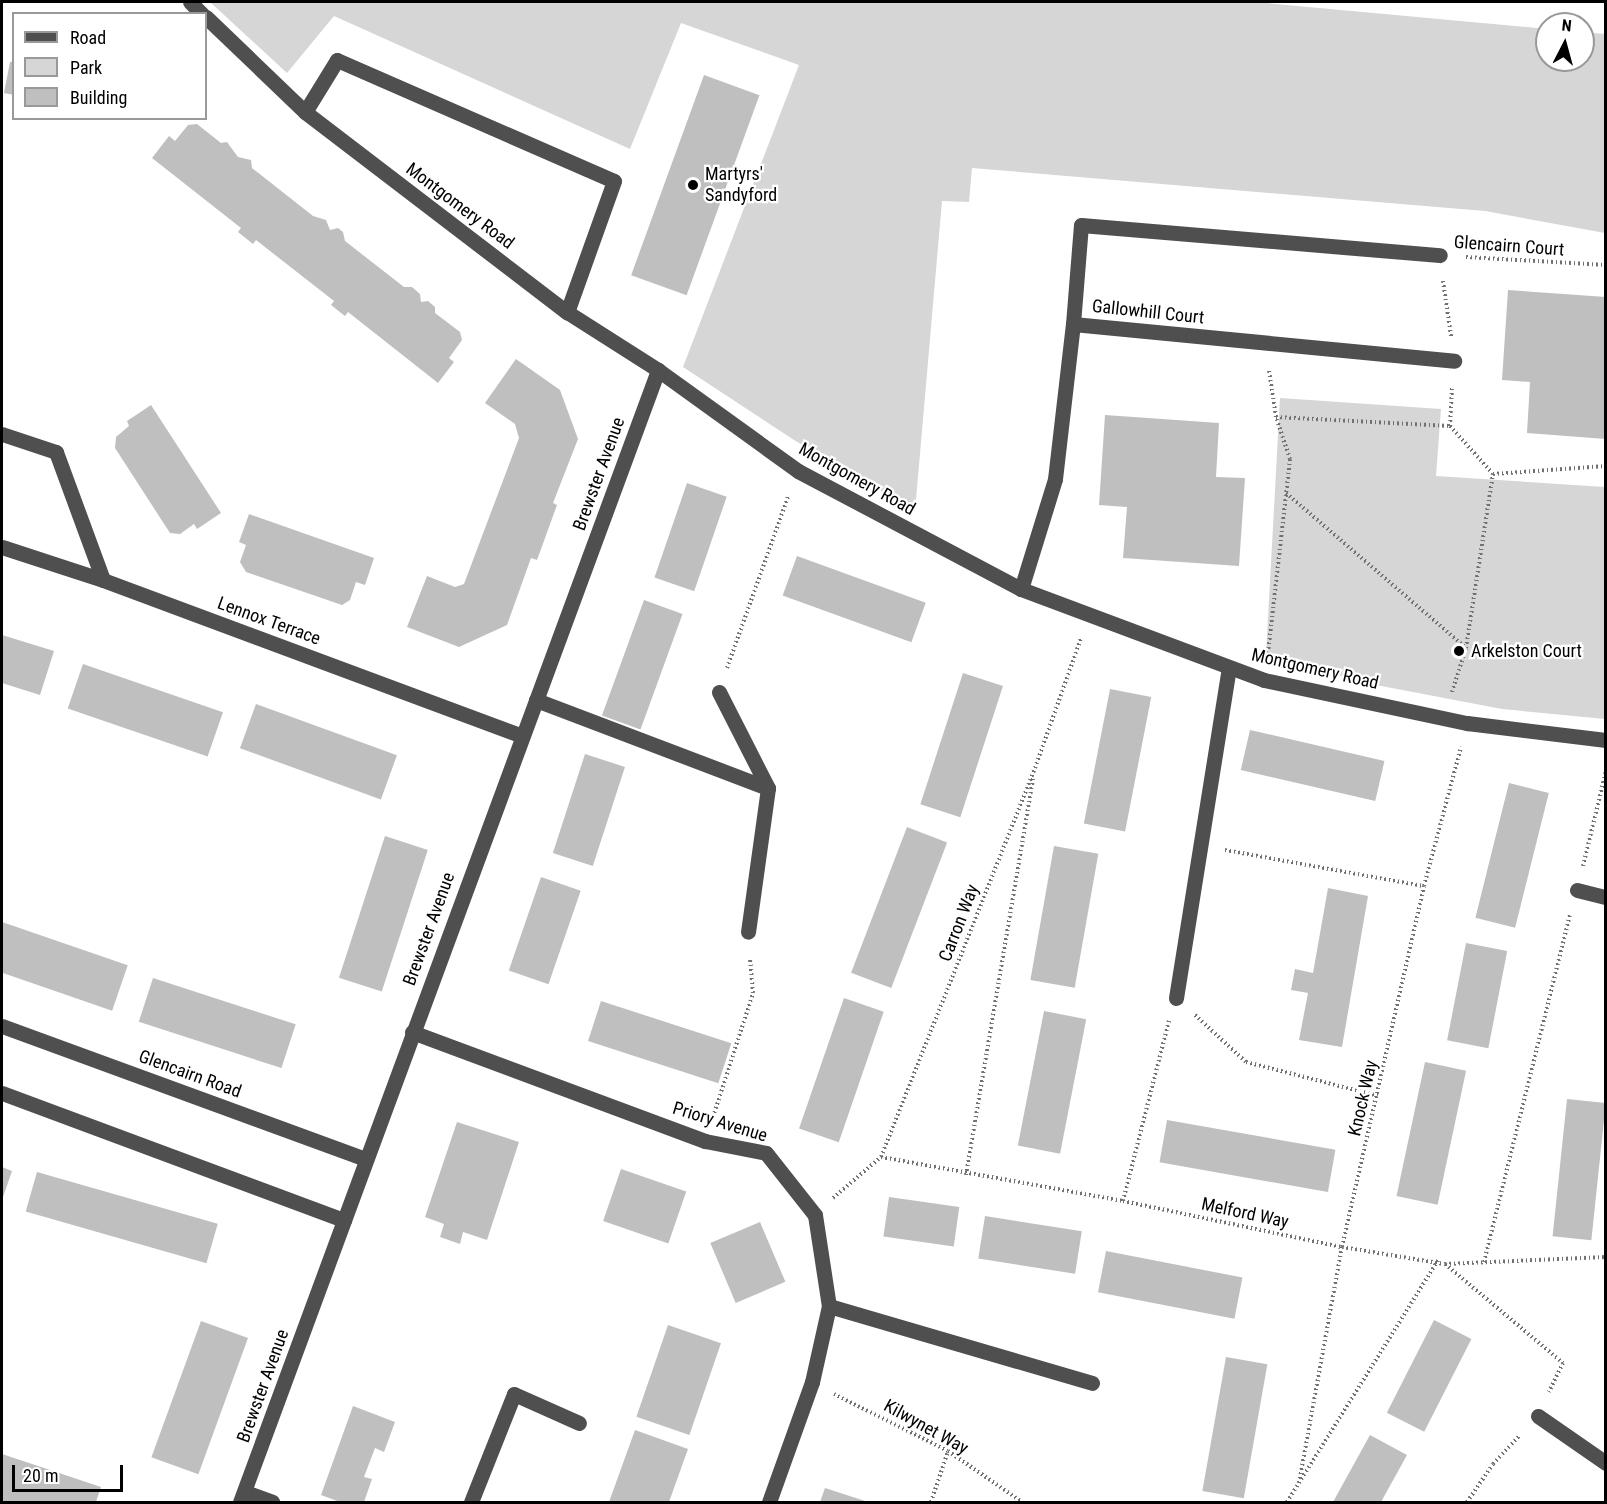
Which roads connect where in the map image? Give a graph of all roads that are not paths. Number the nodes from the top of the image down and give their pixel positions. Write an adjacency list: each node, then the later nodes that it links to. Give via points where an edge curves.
1 (207, 18): 2 (street, Montgomery Road)
2 (305, 112): 4 (street, Montgomery Road); 4 (street, via 337,60 614,181)
3 (1440, 255): 5 (street, via 1081,225)
4 (567, 312): 7 (street, Montgomery Road)
5 (1073, 324): 6 (street, Gallowhill Court); 11 (street, Gallowhill Court, via 1055,479)
6 (1454, 361)
7 (658, 370): 11 (street, Montgomery Road, via 798,471); 14 (street, Brewster Avenue)
8 (2, 434): 10 (street, via 56,452)
9 (2, 547): 10 (street, Lennox Terrace)
10 (102, 580): 15 (street, Lennox Terrace)
11 (1021, 589): 12 (street, Montgomery Road)
12 (1229, 668): 16 (street, Montgomery Road, via 1264,681 1467,723); 21 (street)
13 (719, 692): 17 (street)
14 (536, 700): 15 (street, Brewster Avenue); 17 (street)
15 (522, 736): 23 (street, Brewster Avenue)
16 (1605, 740)
17 (768, 788): 20 (street)
18 (1576, 890): 19 (street)
19 (1605, 897)
20 (748, 932)
21 (1176, 998)
22 (2, 1026): 25 (street, Glencairn Road)
23 (412, 1032): 25 (street, Brewster Avenue); 27 (street, Priory Avenue, via 705,1141 766,1153 814,1215)
24 (2, 1093): 26 (street)
25 (365, 1159): 26 (street, Brewster Avenue)
26 (344, 1220): 32 (street, Brewster Avenue)
27 (829, 1306): 28 (street); 35 (street, Priory Avenue, via 812,1383)
28 (1092, 1383)
29 (1538, 1416): 31 (street)
30 (579, 1423): 34 (street, via 514,1394)
31 (1605, 1463)
32 (242, 1497): 33 (street)
33 (272, 1503)
34 (471, 1503)
35 (769, 1503)

